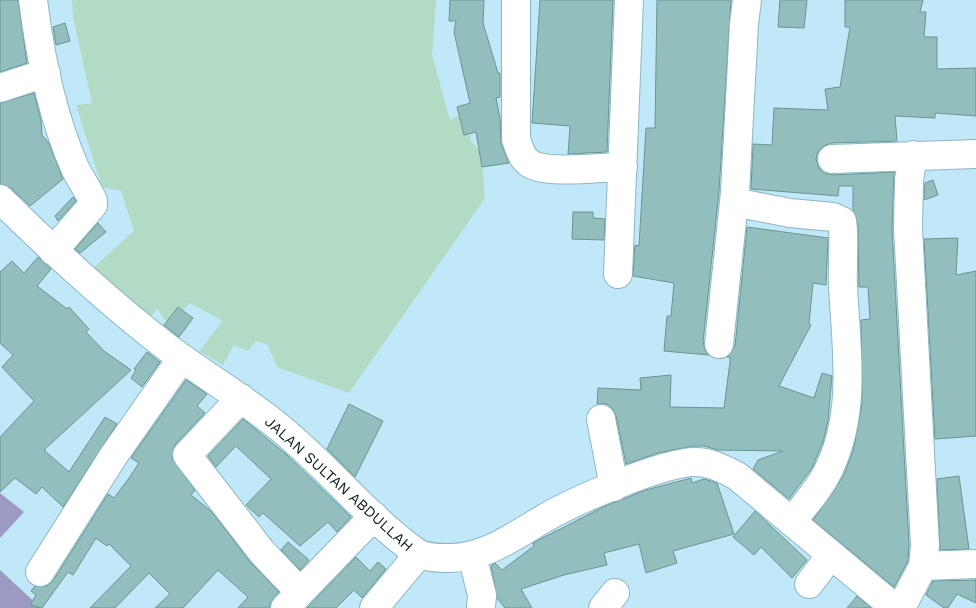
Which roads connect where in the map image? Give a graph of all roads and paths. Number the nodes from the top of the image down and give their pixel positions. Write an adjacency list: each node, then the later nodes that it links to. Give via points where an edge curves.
1 (33, 0): 5 (street)
2 (516, 0): 10 (street, via 516,139 521,154 540,169)
3 (628, 0): 10 (street)
4 (747, 0): 12 (street)
5 (46, 73): 6 (street); 13 (street, via 75,168 93,201)
6 (0, 88)
7 (976, 154): 8 (street)
8 (913, 155): 9 (street); 26 (street, via 908,228 924,503)
9 (832, 159)
10 (623, 167): 14 (street)
11 (0, 199): 13 (street, JALAN SULTAN ABDULLAH)
12 (734, 202): 15 (street); 21 (street, via 833,217 842,222 843,227 849,391 844,422 828,471)
13 (53, 251): 16 (street, JALAN SULTAN ABDULLAH)
14 (618, 274)
15 (718, 344)
16 (182, 358): 17 (street, JALAN SULTAN ABDULLAH); 27 (street, via 114,455)
17 (241, 398): 20 (street, JALAN SULTAN ABDULLAH, via 281,429); 29 (street, via 187,455 262,552)
18 (601, 419): 19 (street)
19 (614, 487): 21 (street, JALAN SULTAN ABDULLAH, via 669,467 705,463 737,476); 23 (street, JALAN SULTAN ABDULLAH, via 547,517 502,544)
20 (374, 516): 22 (street, JALAN SULTAN ABDULLAH); 29 (street)
21 (792, 521): 24 (street, JALAN SULTAN ABDULLAH)
22 (418, 554): 23 (street, JALAN SULTAN ABDULLAH, via 448,558); 30 (street)
23 (472, 555): 31 (street, via 482,595)
24 (831, 555): 28 (street); 32 (street, JALAN SULTAN ABDULLAH)
25 (976, 564): 26 (street)
26 (923, 566): 33 (street)
27 (40, 572)
28 (809, 584)
29 (292, 600)
30 (374, 608)
31 (481, 608)
32 (894, 608)
33 (901, 608)

